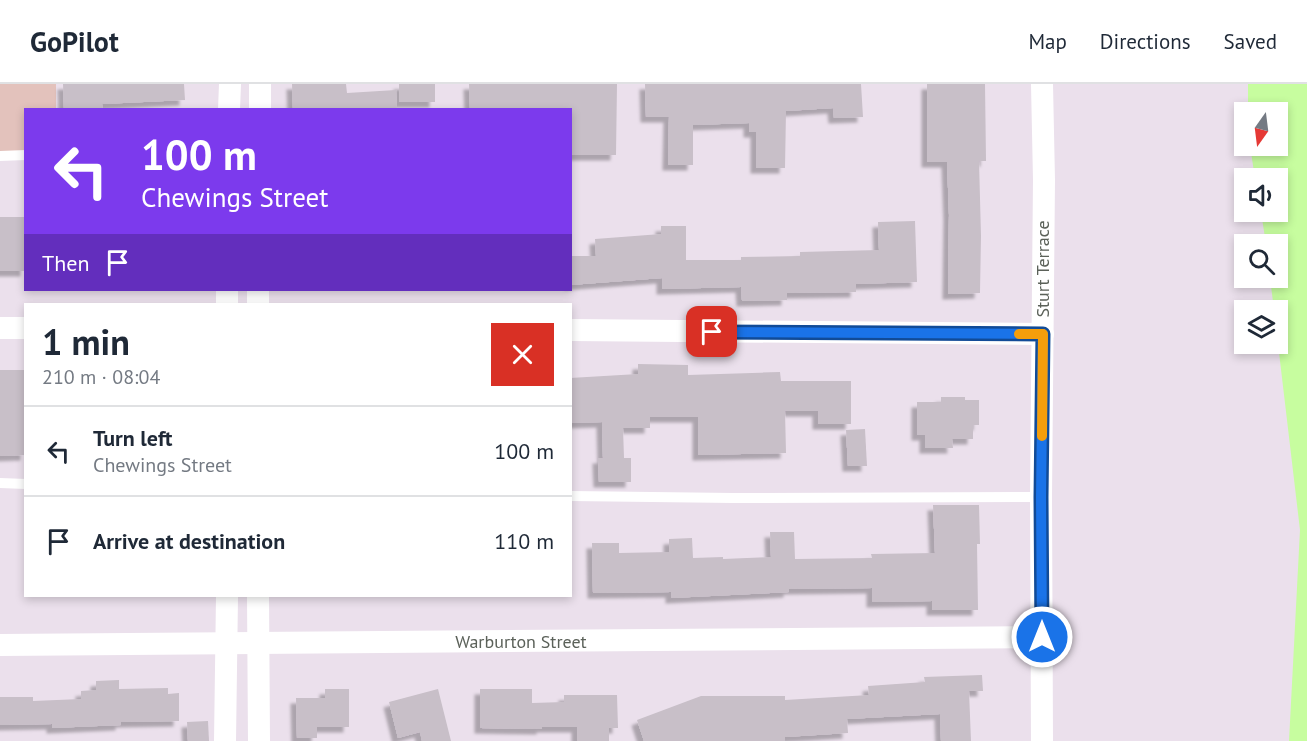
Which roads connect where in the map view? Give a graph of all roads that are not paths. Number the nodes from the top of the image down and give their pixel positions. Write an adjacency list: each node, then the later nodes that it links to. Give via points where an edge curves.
1 (230, 84): 4 (street)
2 (260, 84): 5 (street)
3 (1042, 84): 11 (street, Sturt Terrace)
4 (229, 108)
5 (260, 108)
6 (24, 155): 7 (lane)
7 (0, 156)
8 (0, 328): 9 (street)
9 (24, 328)
10 (572, 330): 11 (street)
11 (1043, 334): 15 (street, Sturt Terrace)
12 (0, 483): 13 (lane)
13 (24, 483)
14 (572, 496): 15 (lane)
15 (1041, 497): 18 (street, Sturt Terrace)
16 (227, 597): 21 (street)
17 (258, 597): 19 (street)
18 (1042, 637): 19 (street, Warburton Street); 24 (street, Sturt Terrace)
19 (258, 644): 21 (street, Warburton Street); 23 (street)
20 (0, 645): 21 (street, Warburton Street)
21 (226, 645): 22 (street)
22 (225, 741)
23 (259, 741)
24 (1042, 741)

